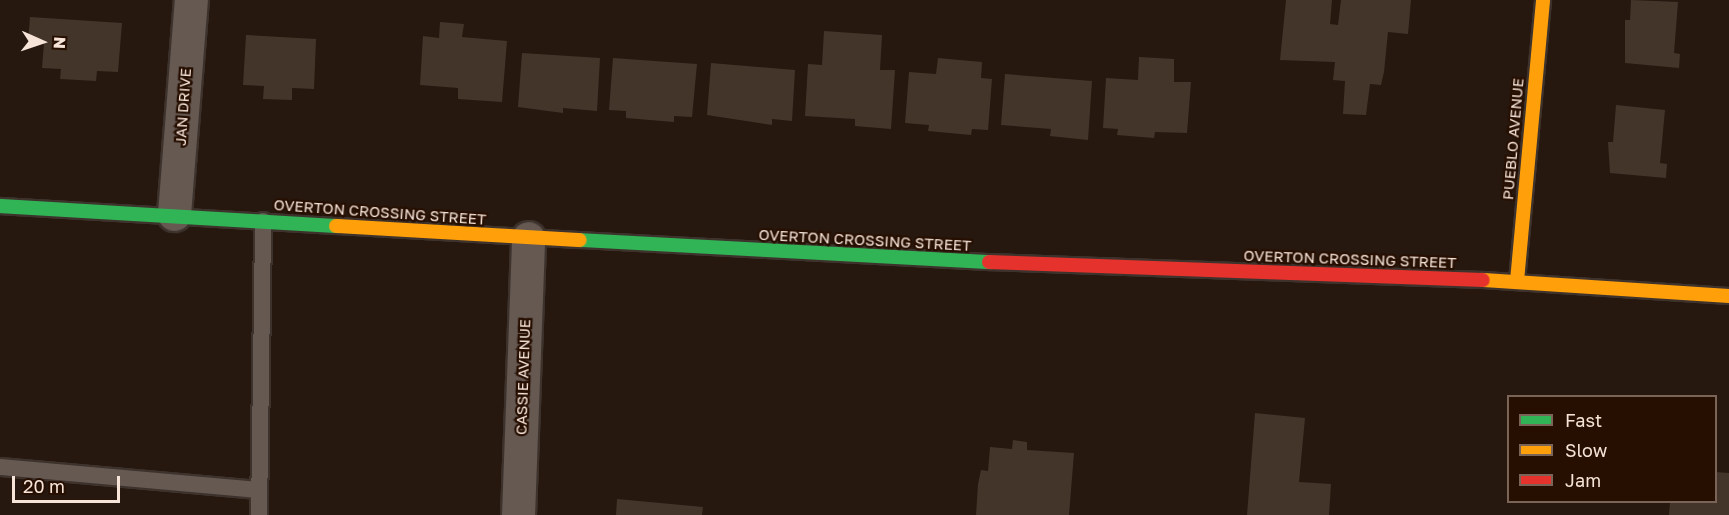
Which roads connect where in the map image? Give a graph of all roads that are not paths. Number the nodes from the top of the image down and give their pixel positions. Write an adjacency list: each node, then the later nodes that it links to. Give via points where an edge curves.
1 (191, 0): 4 (street, JAN DRIVE)
2 (1543, 0): 7 (street, PUEBLO AVENUE)
3 (0, 206): 4 (street, OVERTON CROSSING STREET)
4 (174, 214): 5 (street, OVERTON CROSSING STREET)
5 (263, 221): 6 (street, OVERTON CROSSING STREET); 10 (lane)
6 (528, 238): 7 (street, OVERTON CROSSING STREET, via 899,259); 12 (street, CASSIE AVENUE)
7 (1517, 281): 8 (street, OVERTON CROSSING STREET)
8 (1729, 296)
9 (0, 467): 10 (lane)
10 (259, 490): 11 (lane)
11 (259, 515)
12 (518, 515)

